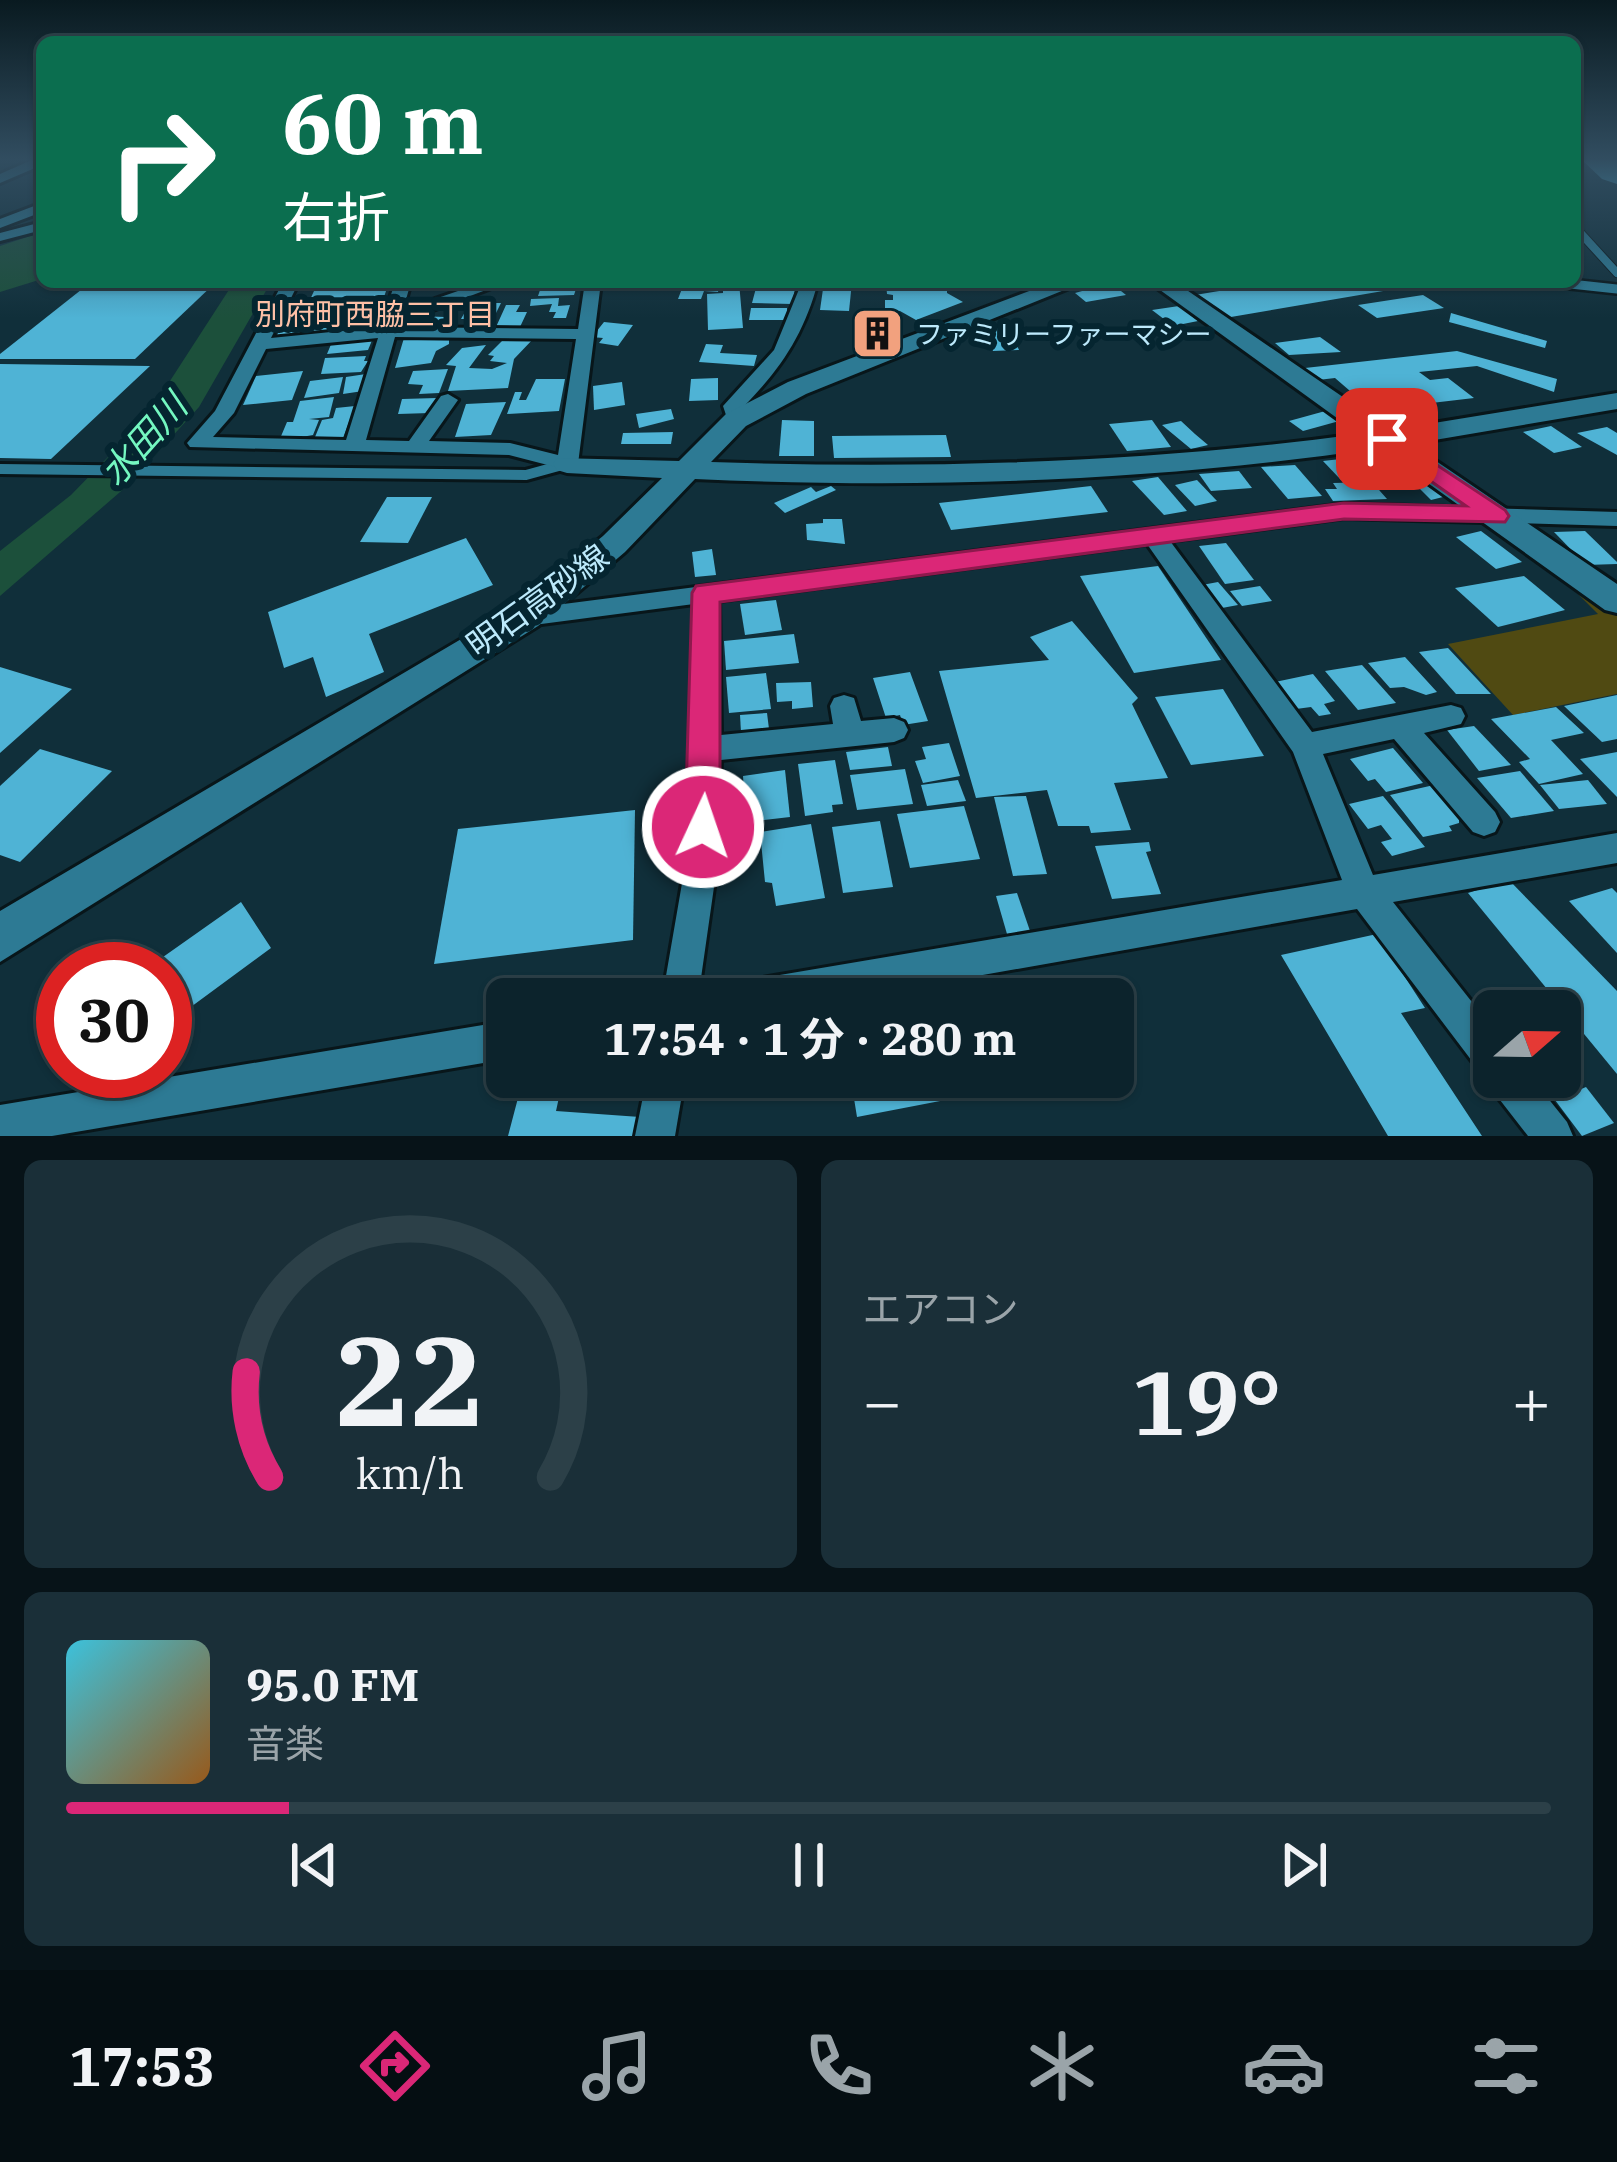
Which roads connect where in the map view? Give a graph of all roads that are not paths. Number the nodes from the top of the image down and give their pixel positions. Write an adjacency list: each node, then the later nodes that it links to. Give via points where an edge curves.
1 (30, 212): 2 (street)
2 (0, 224)
3 (36, 228): 5 (street)
4 (1581, 234): 6 (lane)
5 (0, 238)
6 (1617, 273)
7 (1581, 285): 15 (lane)
8 (288, 288): 18 (street)
9 (401, 288): 16 (street)
10 (485, 288): 16 (street)
11 (591, 288): 17 (street)
12 (808, 288): 21 (street, via 781,358 733,406)
13 (1046, 288): 21 (main road, 明石高砂線)
14 (1169, 288): 22 (main road)
15 (1617, 289)
16 (390, 326): 17 (street); 18 (street); 23 (street)
17 (584, 334): 25 (street)
18 (260, 344): 23 (street, via 224,413 197,443)
19 (448, 400): 24 (street)
20 (1617, 401): 22 (main road)
21 (736, 420): 27 (main road, 明石高砂線)
22 (1387, 439): 27 (main road, via 1111,468); 28 (main road)
23 (355, 444): 24 (street)
24 (416, 446): 25 (street, via 510,449)
25 (567, 464): 26 (lane, via 526,476); 27 (main road)
26 (0, 469)
27 (687, 471): 33 (main road, 明石高砂線)
28 (1496, 516): 29 (street); 30 (street, via 1344,511); 32 (main road)
29 (1617, 519)
30 (1154, 535): 31 (street); 37 (street)
31 (706, 593): 33 (street); 38 (street)
32 (1617, 601)
33 (526, 617): 42 (main road, 明石高砂線)
34 (1451, 716): 35 (street)
35 (1400, 726): 37 (street); 39 (street)
36 (894, 730): 38 (street, via 846,720)
37 (1305, 746): 41 (street)
38 (706, 749): 43 (street, via 701,866)
39 (1484, 822)
40 (1617, 848): 41 (street)
41 (1363, 890): 44 (street); 45 (street)
42 (0, 938)
43 (683, 978)
44 (864, 978)
45 (1473, 1033)
46 (486, 1044): 49 (street)
47 (662, 1098): 50 (street)
48 (1523, 1098): 51 (street)
49 (0, 1125)
50 (655, 1136)
51 (1553, 1136)

